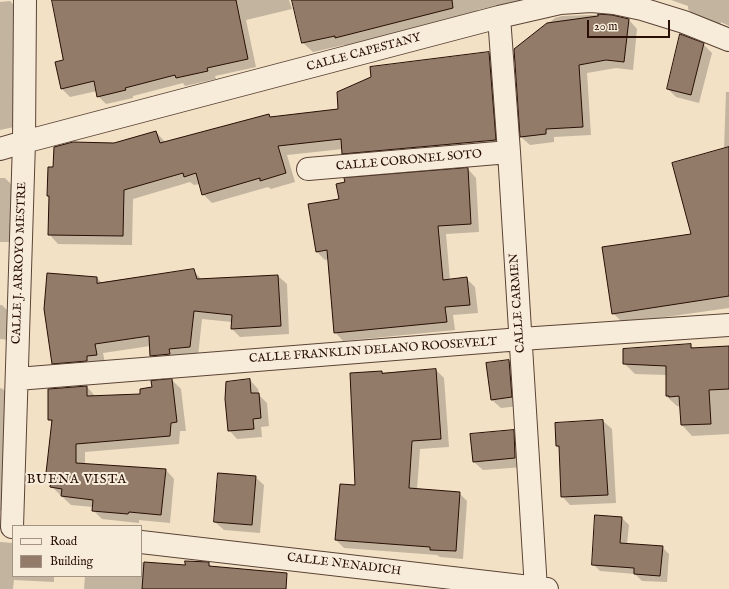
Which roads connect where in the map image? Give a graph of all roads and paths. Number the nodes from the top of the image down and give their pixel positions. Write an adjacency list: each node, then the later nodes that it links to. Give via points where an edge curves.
1 (25, 0): 4 (street, CALLE J. ARROYO MESTRE)
2 (499, 18): 3 (street, CALLE CAPESTANY, via 560,3 614,2 684,22); 4 (street, CALLE CAPESTANY); 6 (street, CALLE CARMEN)
3 (729, 40)
4 (24, 142): 5 (street, CALLE CAPESTANY); 10 (street, CALLE J. ARROYO MESTRE)
5 (0, 149)
6 (509, 152): 7 (street, CALLE CORONEL SOTO); 9 (street, CALLE CARMEN)
7 (308, 169)
8 (729, 325): 9 (street, CALLE FRANKLIN DELANO ROOSEVELT)
9 (521, 339): 10 (street, CALLE FRANKLIN DELANO ROOSEVELT); 13 (street, CALLE CARMEN)
10 (17, 379): 11 (street, CALLE J. ARROYO MESTRE)
11 (8, 526)
12 (142, 542): 13 (street, CALLE NENADICH)
13 (540, 588)

